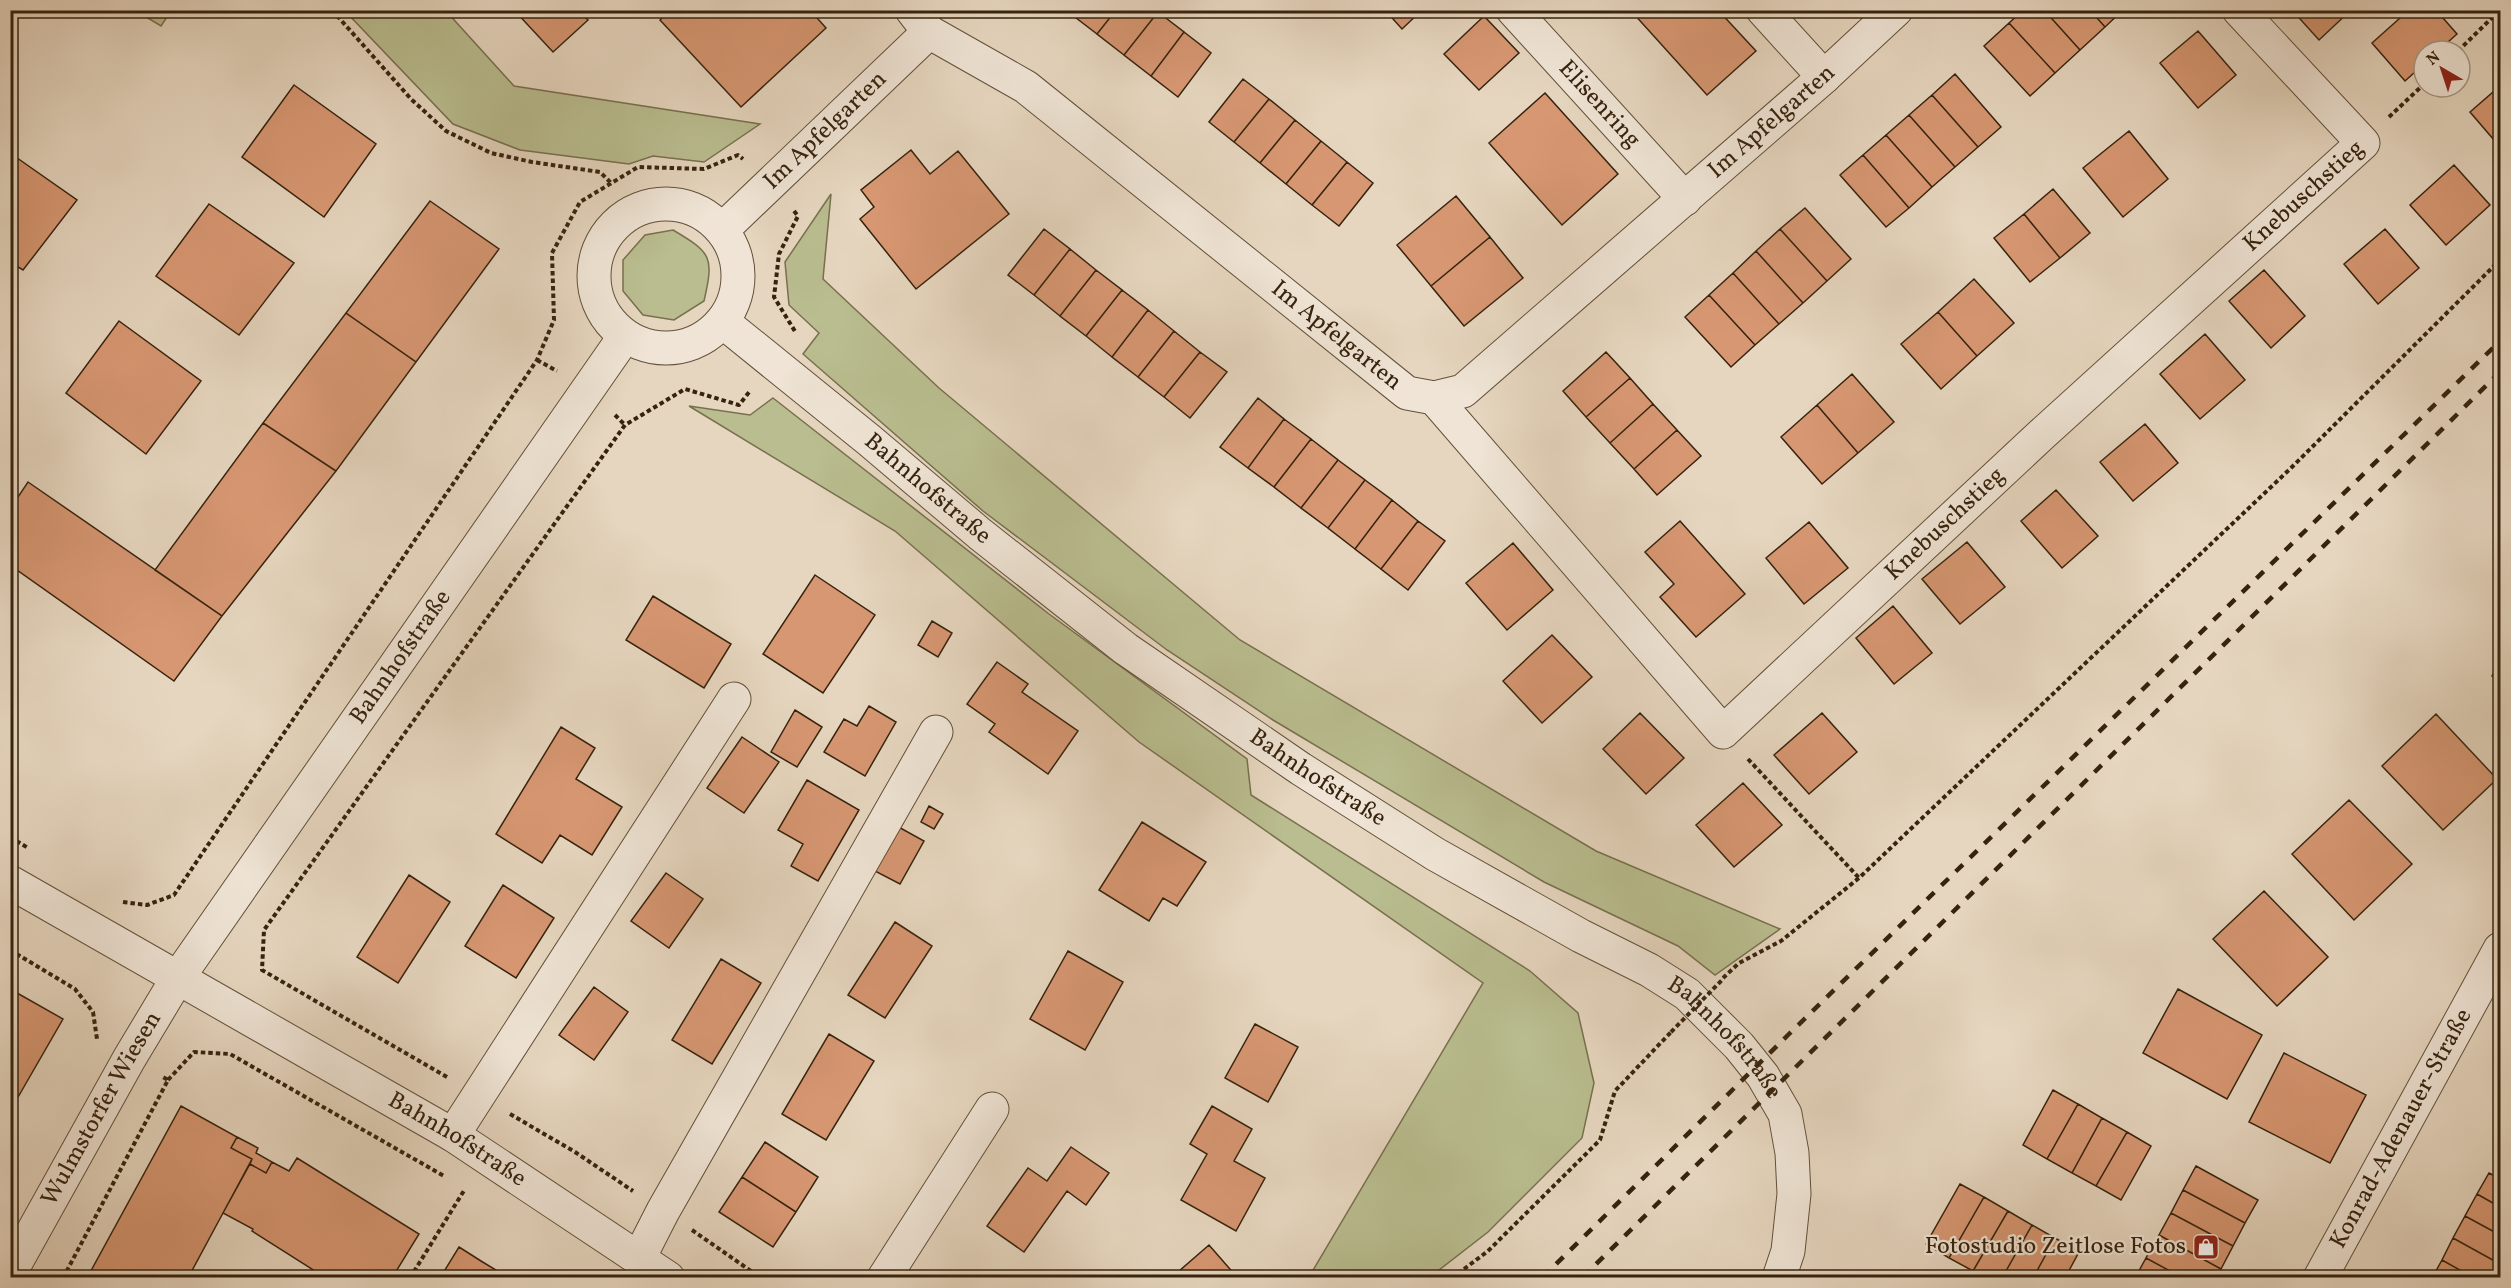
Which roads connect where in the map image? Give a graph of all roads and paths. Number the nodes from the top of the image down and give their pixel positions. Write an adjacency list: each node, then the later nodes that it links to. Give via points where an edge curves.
1 (332, 10): 12 (path, via 411,99 446,130 491,153 600,172)
2 (1513, 10): 14 (street, Elisenring)
3 (1763, 10): 9 (street)
4 (1896, 10): 9 (street, Im Apfelgarten)
5 (2239, 10): 11 (street, Knebuschstieg)
6 (2500, 10): 8 (path)
7 (920, 21): 13 (street, Im Apfelgarten); 20 (street, Im Apfelgarten, via 1026,87 1407,393)
8 (2470, 39)
9 (1824, 77): 14 (street, Im Apfelgarten)
10 (2412, 96): 11 (path)
11 (2363, 143): 23 (street, Knebuschstieg, via 2040,436)
12 (611, 183): 13 (path, via 638,167 704,169 738,155); 28 (path, via 580,202 552,254 554,320 537,360 174,895 147,905)
13 (771, 183): 15 (street, Im Apfelgarten); 19 (path, via 798,216 779,254 774,297 797,332)
14 (1685, 199): 20 (street, Im Apfelgarten, via 1463,391)
15 (723, 229): 17 (street, via 734,246 738,285); 18 (street, via 707,214 686,205 664,202 623,217 607,233 597,254 593,277 597,300 608,320)
16 (2500, 260): 26 (path, via 2292,468)
17 (723, 322): 18 (street, via 710,334 677,348 650,346); 19 (street, Bahnhofstraße)
18 (625, 336): 31 (street, Bahnhofstraße)
19 (773, 362): 34 (path, via 739,405 685,389 625,425 264,930 262,970); 50 (street, Bahnhofstraße, via 980,534 1136,656 1300,769 1435,854 1687,994 1745,1053 1785,1114 1794,1194 1788,1251)
20 (1434, 398): 23 (street)
21 (734, 699): 34 (street)
22 (936, 732): 41 (street)
23 (1723, 732): 26 (path)
24 (10, 837): 25 (path)
25 (30, 849)
26 (1859, 878): 49 (path, bridge, via 1781,941 1738,963 1615,1091 1600,1140 1488,1251)
27 (10, 882): 31 (street, Bahnhofstraße)
28 (116, 901)
29 (2500, 949): 51 (street, Konrad-Adenauer-Straße)
30 (10, 950): 32 (path, via 75,989 93,1012 98,1044)
31 (177, 978): 32 (street, Wulmstorfer Wiesen); 36 (street, Bahnhofstraße)
32 (129, 1059): 33 (path); 43 (street, Wulmstorfer Wiesen)
33 (168, 1080): 37 (path, via 194,1052 230,1054); 44 (path)
34 (479, 1095): 36 (street); 41 (path)
35 (992, 1109): 48 (street)
36 (453, 1135): 42 (street, Bahnhofstraße)
37 (445, 1177)
38 (455, 1183): 39 (path)
39 (465, 1188): 40 (path); 45 (path)
40 (475, 1194)
41 (663, 1211): 42 (street); 47 (path)
42 (639, 1257): 46 (street, Bahnhofstraße)
43 (10, 1273)
44 (63, 1278)
45 (410, 1278)
46 (668, 1278)
47 (761, 1278)
48 (884, 1278)
49 (1452, 1278)
50 (1779, 1278)
51 (2320, 1278)

